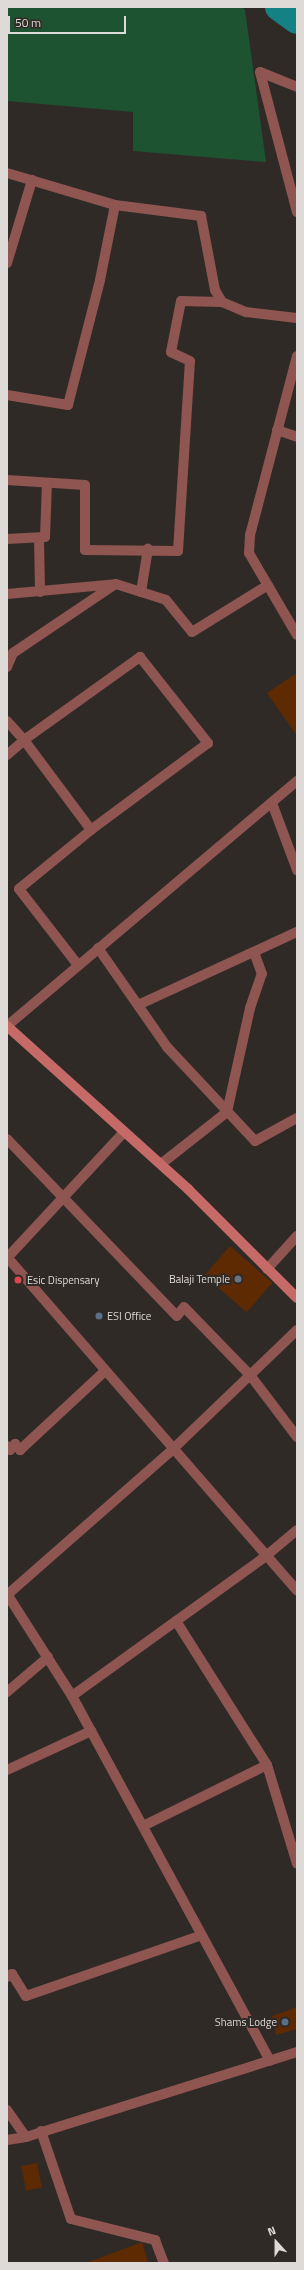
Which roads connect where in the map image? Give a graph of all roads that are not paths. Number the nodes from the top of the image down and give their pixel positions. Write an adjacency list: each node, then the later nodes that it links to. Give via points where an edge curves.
1 (297, 87): 5 (street, via 260,72)
2 (7, 174): 3 (street)
3 (32, 180): 4 (street); 6 (street)
4 (115, 205): 7 (street, via 200,216 215,290); 11 (street, via 100,280 68,405)
5 (297, 212)
6 (7, 263)
7 (222, 302): 8 (street, via 246,312); 18 (street, via 181,301 172,352 190,361 178,551)
8 (297, 318)
9 (297, 356): 10 (street)
10 (294, 375): 12 (street)
11 (7, 394)
12 (277, 430): 13 (street); 20 (street, via 250,534 249,553)
13 (297, 438)
14 (7, 480): 15 (street)
15 (47, 483): 16 (street, via 46,537); 18 (street, via 85,485 85,550)
16 (40, 538): 17 (street); 21 (street)
17 (7, 539)
18 (148, 550): 22 (street)
19 (116, 584): 21 (street); 22 (street); 25 (street, via 13,653)
20 (268, 585): 22 (street, via 192,632 166,600); 24 (street)
21 (40, 592): 23 (street)
22 (141, 592)
23 (7, 594)
24 (297, 636)
25 (7, 667)
26 (7, 721): 27 (street)
27 (24, 740): 28 (street); 31 (street); 31 (street, via 140,658 208,743)
28 (7, 755)
29 (297, 781): 30 (street)
30 (272, 803): 32 (street); 34 (street)
31 (91, 830): 36 (street, via 19,889)
32 (297, 870)
33 (297, 932): 35 (street)
34 (98, 948): 36 (street); 37 (street)
35 (254, 952): 37 (street); 39 (street, via 262,974 250,1008)
36 (78, 965): 38 (street)
37 (138, 1005): 39 (street, via 167,1047)
38 (7, 1026): 41 (main road)
39 (228, 1112): 40 (street, via 255,1141); 43 (street)
40 (297, 1118)
41 (124, 1132): 43 (main road); 44 (street)
42 (7, 1139): 44 (street)
43 (160, 1164): 47 (main road)
44 (63, 1198): 46 (street); 51 (street, via 177,1316 184,1308)
45 (297, 1236): 47 (street)
46 (7, 1257): 50 (street)
47 (267, 1269): 48 (main road)
48 (297, 1298)
49 (297, 1330): 51 (street)
50 (105, 1371): 53 (street, via 20,1450 15,1444 10,1450); 54 (street)
51 (250, 1375): 52 (street); 54 (street)
52 (297, 1437)
53 (7, 1446)
54 (173, 1449): 56 (street); 58 (street)
55 (297, 1530): 56 (street)
56 (266, 1556): 57 (street); 59 (street)
57 (297, 1591)
58 (7, 1594): 60 (street)
59 (176, 1621): 62 (street); 64 (street)
60 (48, 1657): 61 (street); 62 (street)
61 (7, 1692)
62 (72, 1696): 63 (street)
63 (91, 1731): 65 (street); 66 (street)
64 (267, 1765): 66 (street); 67 (street)
65 (7, 1770)
66 (143, 1826): 68 (street)
67 (297, 1864)
68 (202, 1935): 69 (street, via 26,1996); 71 (street)
69 (9, 1972)
70 (297, 2052): 71 (street)
71 (270, 2061): 73 (street)
72 (7, 2110): 74 (street)
73 (41, 2131): 74 (street); 76 (street, via 71,2219 155,2240)
74 (26, 2137): 75 (street)
75 (7, 2140)
76 (164, 2263)

